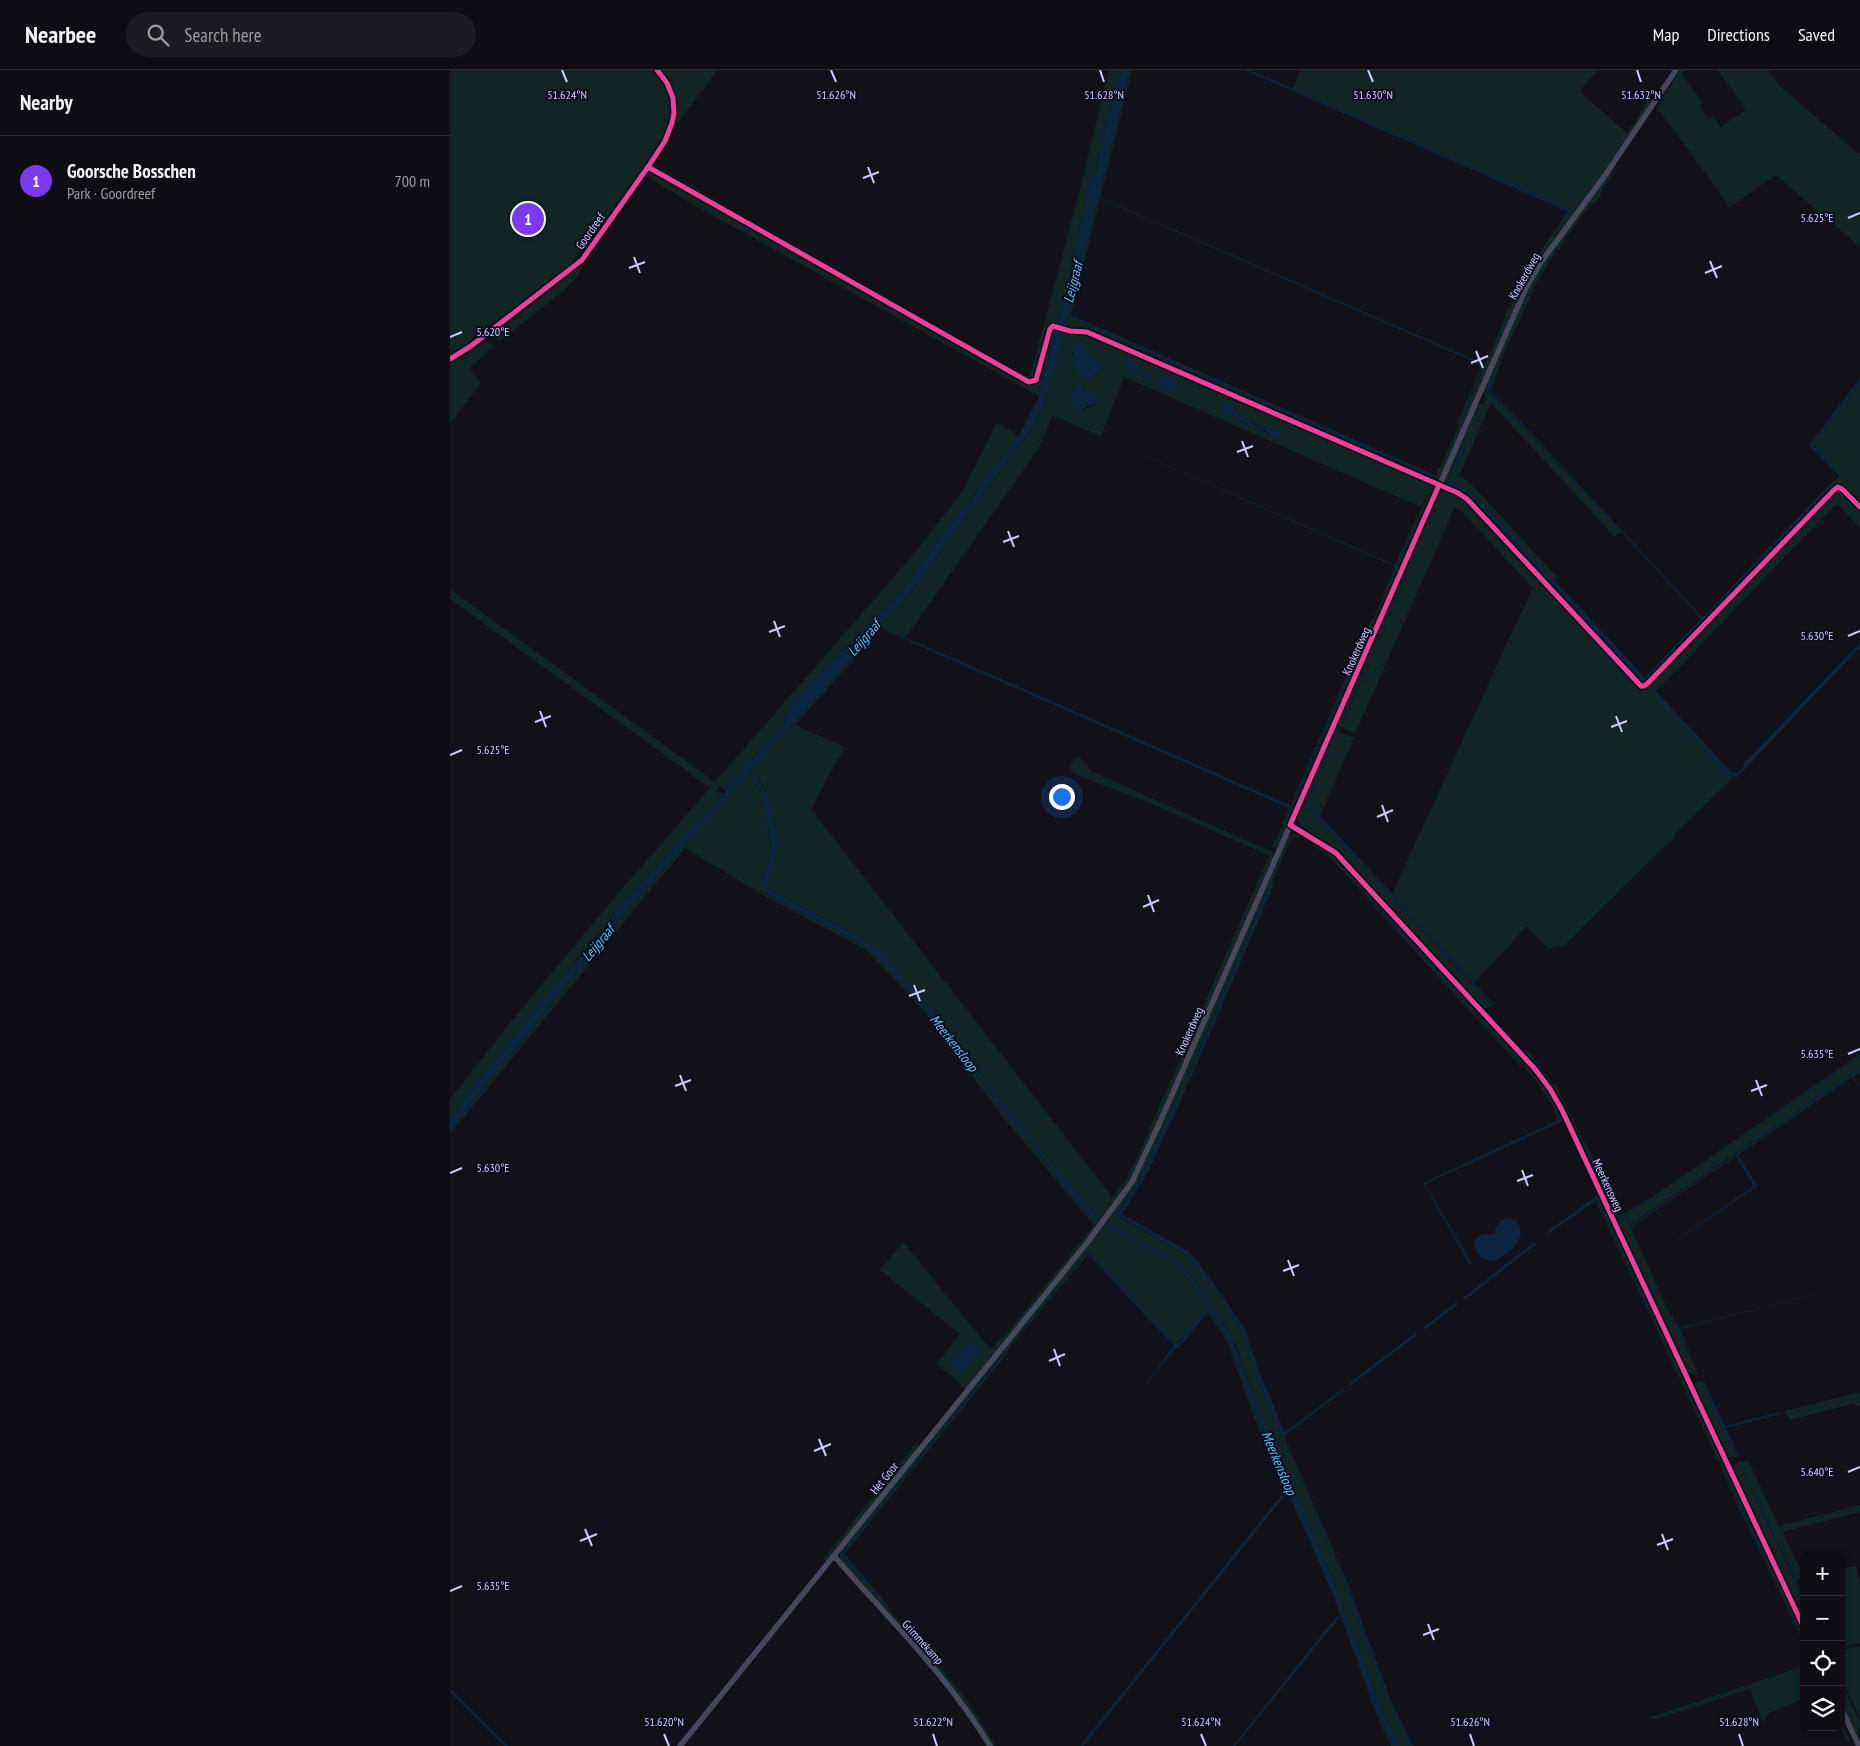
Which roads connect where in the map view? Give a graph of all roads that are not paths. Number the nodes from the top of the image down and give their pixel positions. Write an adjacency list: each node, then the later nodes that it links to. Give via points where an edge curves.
1 (658, 70): 3 (street, Goordreef, via 673,98 674,113 665,141 582,260)
2 (1676, 70): 4 (street, Knokerdweg, via 1526,288)
3 (450, 359)
4 (1290, 825): 5 (street, Knokerdweg, via 1140,1166 1122,1198); 7 (street, Meerkensweg, via 1336,853 1550,1089)
5 (1103, 1221): 6 (street, Het Goor)
6 (834, 1556): 9 (street, Het Goor); 10 (street, Grimmekamp, via 945,1681)
7 (1800, 1619)
8 (1845, 1716): 11 (street)
9 (680, 1746)
10 (990, 1746)
11 (1859, 1746)

